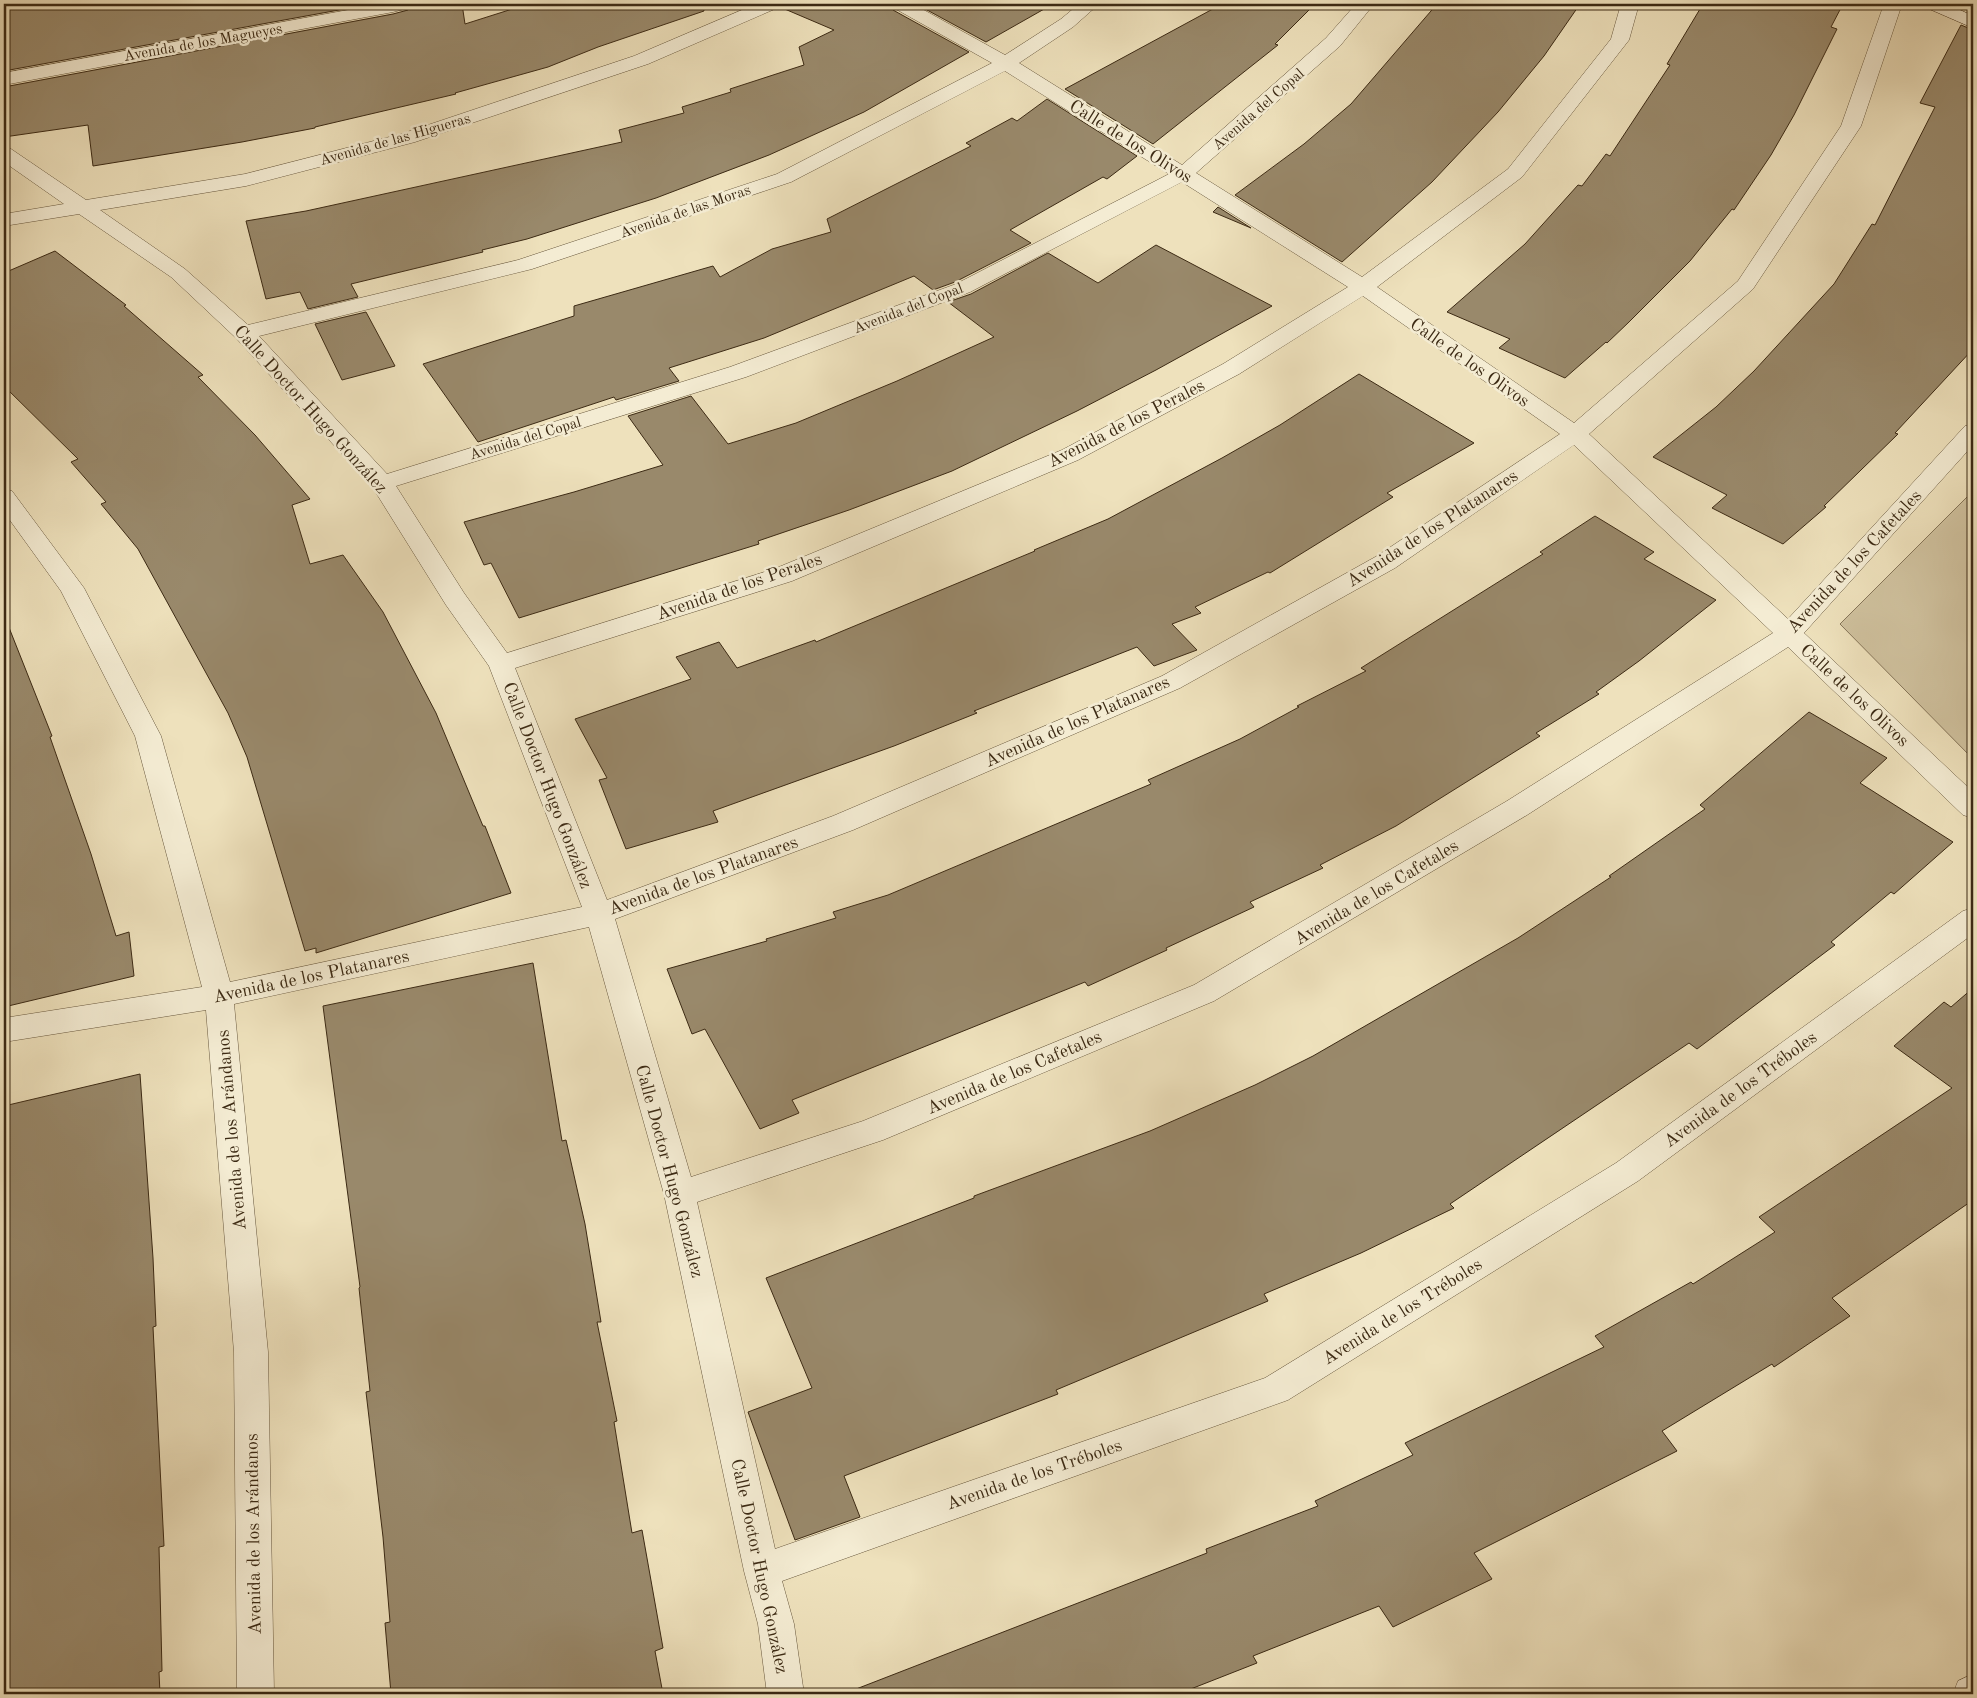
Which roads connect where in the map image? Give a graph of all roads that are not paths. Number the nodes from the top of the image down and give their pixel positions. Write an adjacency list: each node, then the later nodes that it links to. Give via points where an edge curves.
1 (402, 4): 11 (street, Avenida de los Magueyes)
2 (771, 4): 14 (street, Avenida de las Higueras, via 641,60 408,138 246,180)
3 (900, 4): 10 (street, Calle de los Olivos)
4 (1090, 4): 10 (street, Avenida de las Moras, via 1067,23)
5 (1365, 4): 13 (street, Avenida del Copal, via 1333,42)
6 (1630, 4): 16 (street, Avenida de los Perales, via 1620,40 1515,173)
7 (1893, 4): 19 (street, Avenida de los Platanares, via 1851,126 1746,285)
8 (1933, 4): 9 (street)
9 (1973, 23)
10 (1006, 62): 13 (street, Calle de los Olivos); 17 (street, Avenida de las Moras, via 784,178 525,265)
11 (4, 79)
12 (4, 154): 14 (street, Calle Doctor Hugo González)
13 (1182, 174): 16 (street, Calle de los Olivos); 20 (street, Avenida del Copal, via 963,288 738,372)
14 (83, 208): 15 (street, Avenida de las Higueras); 17 (street, Calle Doctor Hugo González, via 178,273)
15 (4, 220)
16 (1363, 287): 19 (street, Calle de los Olivos); 23 (street, Avenida de los Perales, via 1232,369 1070,454 783,575)
17 (244, 333): 20 (street, Calle Doctor Hugo González)
18 (1973, 431): 22 (street, Avenida de los Cafetales)
19 (1575, 434): 22 (street, Calle de los Olivos); 25 (street, Avenida de los Platanares, via 1386,562 1171,682 843,823)
20 (382, 484): 23 (street, Calle Doctor Hugo González, via 455,599)
21 (4, 496): 27 (street, Avenida de los Arándanos, via 72,588 148,736)
22 (1789, 634): 24 (street, Calle de los Olivos); 29 (street, Avenida de los Cafetales, via 1517,808 1204,993 872,1131)
23 (501, 664): 25 (street, Calle Doctor Hugo González)
24 (1973, 808)
25 (599, 914): 27 (street, Avenida de los Platanares); 29 (street, Calle Doctor Hugo González)
26 (1973, 919): 30 (street, Avenida de los Tréboles, via 1627,1172 1276,1389)
27 (219, 996): 28 (street, Avenida de los Platanares); 31 (street, Avenida de los Arándanos, via 250,1352)
28 (4, 1030)
29 (680, 1194): 30 (street, Calle Doctor Hugo González)
30 (762, 1570): 32 (street, Calle Doctor Hugo González, via 776,1624)
31 (255, 1694)
32 (786, 1694)

